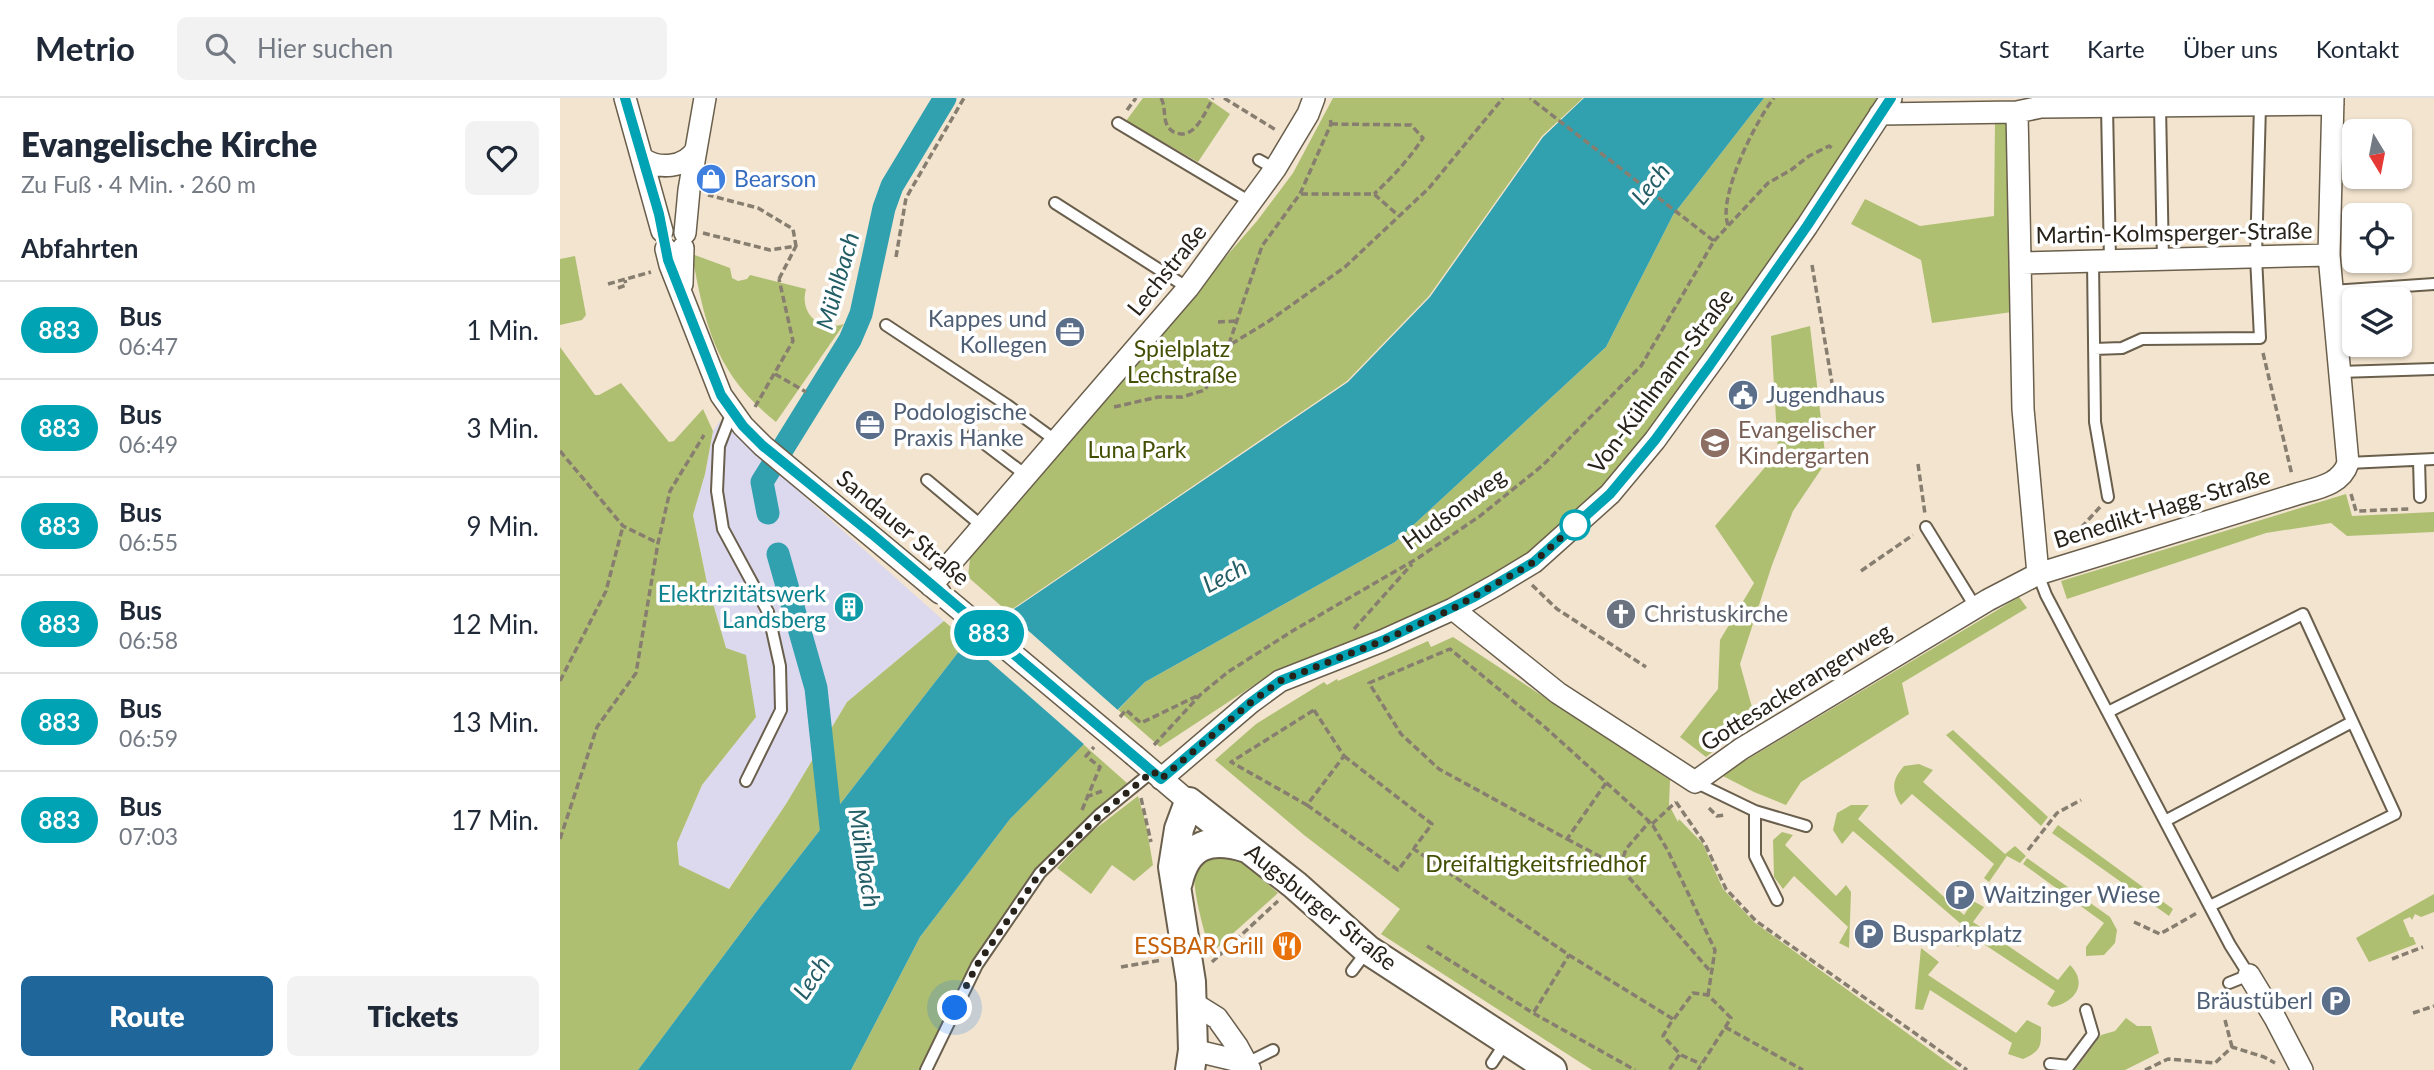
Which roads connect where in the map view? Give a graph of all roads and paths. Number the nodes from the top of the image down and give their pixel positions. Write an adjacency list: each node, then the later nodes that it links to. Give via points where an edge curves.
1 (625, 98): 23 (street, Sandauer Straße)
2 (705, 98): 21 (street)
3 (964, 98): 35 (path, via 906,198)
4 (1161, 98): 5 (path, via 1165,123 1176,134 1185,134 1194,130)
5 (1213, 98)
6 (1224, 98): 20 (path)
7 (1503, 98): 29 (path, via 1429,188)
8 (1530, 98): 32 (path)
9 (1774, 98): 30 (path, via 1733,178 1725,218)
10 (2333, 101): 13 (street); 34 (street)
11 (2041, 102): 16 (street); 17 (street)
12 (1322, 105): 19 (path); 20 (street, Lechstraße, via 1308,114)
13 (2260, 105): 15 (street); 36 (lane)
14 (1885, 106): 17 (street); 22 (street, Von-Kühlmann-Straße)
15 (2160, 106): 16 (street); 37 (lane)
16 (2107, 107): 38 (lane)
17 (2017, 112): 39 (street, Benedikt-Hagg-Straße)
18 (1118, 122): 28 (lane)
19 (1331, 124): 25 (path); 26 (path, via 1411,125 1423,138)
20 (1292, 140): 28 (street, Lechstraße, via 1267,164)
21 (696, 150): 23 (street, via 692,157 671,165 650,164); 24 (street)
22 (1852, 157): 30 (path, Hudsonweg, via 1829,146 1809,156 1768,183); 81 (street, Von-Kühlmann-Straße, via 1655,440 1610,494)
23 (642, 158): 31 (street, Sandauer Straße)
24 (689, 190): 31 (street); 33 (path, via 758,208 793,229)
25 (1300, 194): 26 (path); 47 (path, via 1262,246)
26 (1374, 194): 29 (path)
27 (1055, 203): 45 (lane)
28 (1252, 203): 45 (street, Lechstraße)
29 (1399, 216): 51 (path, via 1345,267)
30 (1728, 225): 32 (path, Hudsonweg)
31 (674, 239): 33 (path, via 770,250); 41 (path); 60 (street, Sandauer Straße, via 685,303)
32 (1714, 241): 79 (path, Hudsonweg, via 1641,366 1543,465)
33 (796, 246): 55 (path, via 779,279 793,341)
34 (2329, 255): 36 (street, Martin-Kolmsperger-Straße); 46 (street)
35 (897, 257)
36 (2256, 257): 37 (street, Martin-Kolmsperger-Straße); 50 (lane)
37 (2162, 260): 38 (street, Martin-Kolmsperger-Straße)
38 (2101, 261): 39 (street, Martin-Kolmsperger-Straße); 52 (lane)
39 (2021, 263): 82 (street, Benedikt-Hagg-Straße, via 2023,409)
40 (1812, 265): 56 (path)
41 (625, 280): 42 (path); 44 (path, via 626,285)
42 (608, 284)
43 (2434, 284): 46 (lane)
44 (618, 288)
45 (1188, 288): 61 (street, Lechstraße)
46 (2332, 291): 54 (street)
47 (1237, 321): 48 (path); 51 (path)
48 (1218, 322)
49 (886, 325): 63 (lane)
50 (2260, 338): 52 (lane, via 2142,339 2122,348); 71 (path)
51 (1228, 346): 59 (path, via 1205,390 1182,397)
52 (2094, 349): 72 (lane, via 2095,422)
53 (2434, 369): 54 (lane)
54 (2339, 372): 68 (street)
55 (775, 374): 58 (path); 60 (path)
56 (1832, 383)
57 (1161, 391): 59 (path)
58 (806, 392)
59 (1158, 397): 61 (path)
60 (732, 411): 77 (path, via 715,419 670,491); 83 (street, Sandauer Straße, via 763,446); 93 (lane, via 719,446 717,491 723,529 768,612 780,666 780,710)
61 (1079, 415): 63 (street, Lechstraße)
62 (973, 435): 69 (lane)
63 (1055, 440): 69 (street, Lechstraße)
64 (560, 451): 74 (path)
65 (2434, 459): 66 (lane)
66 (2418, 460): 68 (lane); 73 (lane)
67 (1918, 464): 76 (path)
68 (2347, 467): 71 (street, Benedikt-Hagg-Straße, via 2337,481); 73 (path, via 2356,511)
69 (1027, 475): 75 (street, Lechstraße)
70 (927, 480): 75 (lane)
71 (2297, 494): 82 (street, Benedikt-Hagg-Straße)
72 (2108, 497): 78 (path)
73 (2421, 503)
74 (623, 526): 77 (path); 88 (path, via 606,591)
75 (982, 526): 83 (street, Lechstraße)
76 (1926, 527): 80 (path); 84 (lane)
77 (657, 543): 103 (path, via 636,673 597,727)
78 (2065, 546)
79 (1415, 560): 86 (path); 92 (path, Hudsonweg, via 1228,672 1201,694)
80 (1861, 570)
81 (1518, 572): 85 (street, Von-Kühlmann-Straße); 87 (path, via 1557,609)
82 (2038, 574): 84 (street, Gottesackerangerweg); 89 (lane)
83 (939, 592): 92 (street, Sandauer Straße, bridge)
84 (1976, 608): 94 (street, Gottesackerangerweg, via 1741,749)
85 (1452, 609): 92 (street, Von-Kühlmann-Straße, via 1280,681); 94 (street, Gottesackerangerweg, via 1558,693)
86 (1367, 614)
87 (1646, 667)
88 (560, 681)
89 (2108, 712): 90 (lane, via 2303,614); 100 (lane)
90 (2352, 722): 100 (lane); 112 (lane, via 2395,814)
91 (1344, 756): 98 (path); 98 (path, via 1314,709 1231,762); 106 (path, via 1432,824)
92 (1147, 766): 97 (street, Augsburger Straße); 140 (lane, via 1040,873 977,965)
93 (746, 781)
94 (1695, 782): 99 (lane)
95 (1606, 783): 101 (path); 104 (path); 104 (path, via 1450,649 1369,683 1401,734 1439,769)
96 (2081, 800): 107 (path, via 2057,813)
97 (1189, 802): 105 (street, Augsburger Straße); 110 (street, via 1176,844)
98 (1307, 805): 106 (path, via 1398,870)
99 (1755, 811): 102 (lane); 111 (lane, via 1755,856)
100 (2165, 821): 112 (lane)
101 (1651, 823): 108 (path, via 1626,849); 121 (path, via 1715,950); 146 (path, via 1676,802 1705,844 1726,889 1756,921)
102 (1806, 826)
103 (560, 839)
104 (1567, 839): 108 (path)
105 (1248, 848): 109 (street, Augsburger Straße); 110 (street, via 1216,842 1199,846 1180,872)
106 (1414, 849): 116 (path)
107 (2028, 849)
108 (1620, 867): 121 (path)
109 (1295, 885): 120 (path, via 1210,964); 141 (street, Augsburger Straße, via 1360,961 1499,1052)
110 (1176, 888): 120 (street)
111 (1777, 900)
112 (2210, 906): 113 (path, via 2160,934); 122 (lane)
113 (2134, 922)
114 (1427, 946): 128 (path)
115 (2423, 947): 117 (path)
116 (1569, 955): 128 (path); 130 (path)
117 (2392, 959)
118 (1158, 961): 119 (path)
119 (1121, 967)
120 (1189, 968): 125 (street)
121 (1710, 971): 124 (path)
122 (2249, 975): 123 (lane); 149 (street, via 2281,1015)
123 (2229, 983)
124 (1708, 995): 130 (path, via 1693,993); 132 (path, via 1731,1018)
125 (1192, 1003): 136 (street); 139 (street, via 1217,1018)
126 (2434, 1006): 129 (path)
127 (2086, 1010): 138 (lane, via 2093,1034 2069,1066)
128 (1533, 1013): 142 (path)
129 (2413, 1013)
130 (1673, 1019): 135 (path, via 1663,1036)
131 (2225, 1020): 133 (path)
132 (1725, 1027): 137 (path); 145 (path)
133 (2232, 1047): 147 (path, via 2215,1063 2168,1059); 148 (path, via 2264,1057)
134 (1273, 1050): 139 (lane)
135 (1680, 1054): 137 (path); 143 (path)
136 (1192, 1060): 139 (street)
137 (1702, 1064): 144 (path)
138 (2050, 1064)
139 (1249, 1067)
140 (926, 1070)
141 (1552, 1070)
142 (1635, 1070)
143 (1669, 1070)
144 (1698, 1070)
145 (1803, 1070)
146 (1967, 1070)
147 (2145, 1070)
148 (2282, 1070)
149 (2302, 1070)

